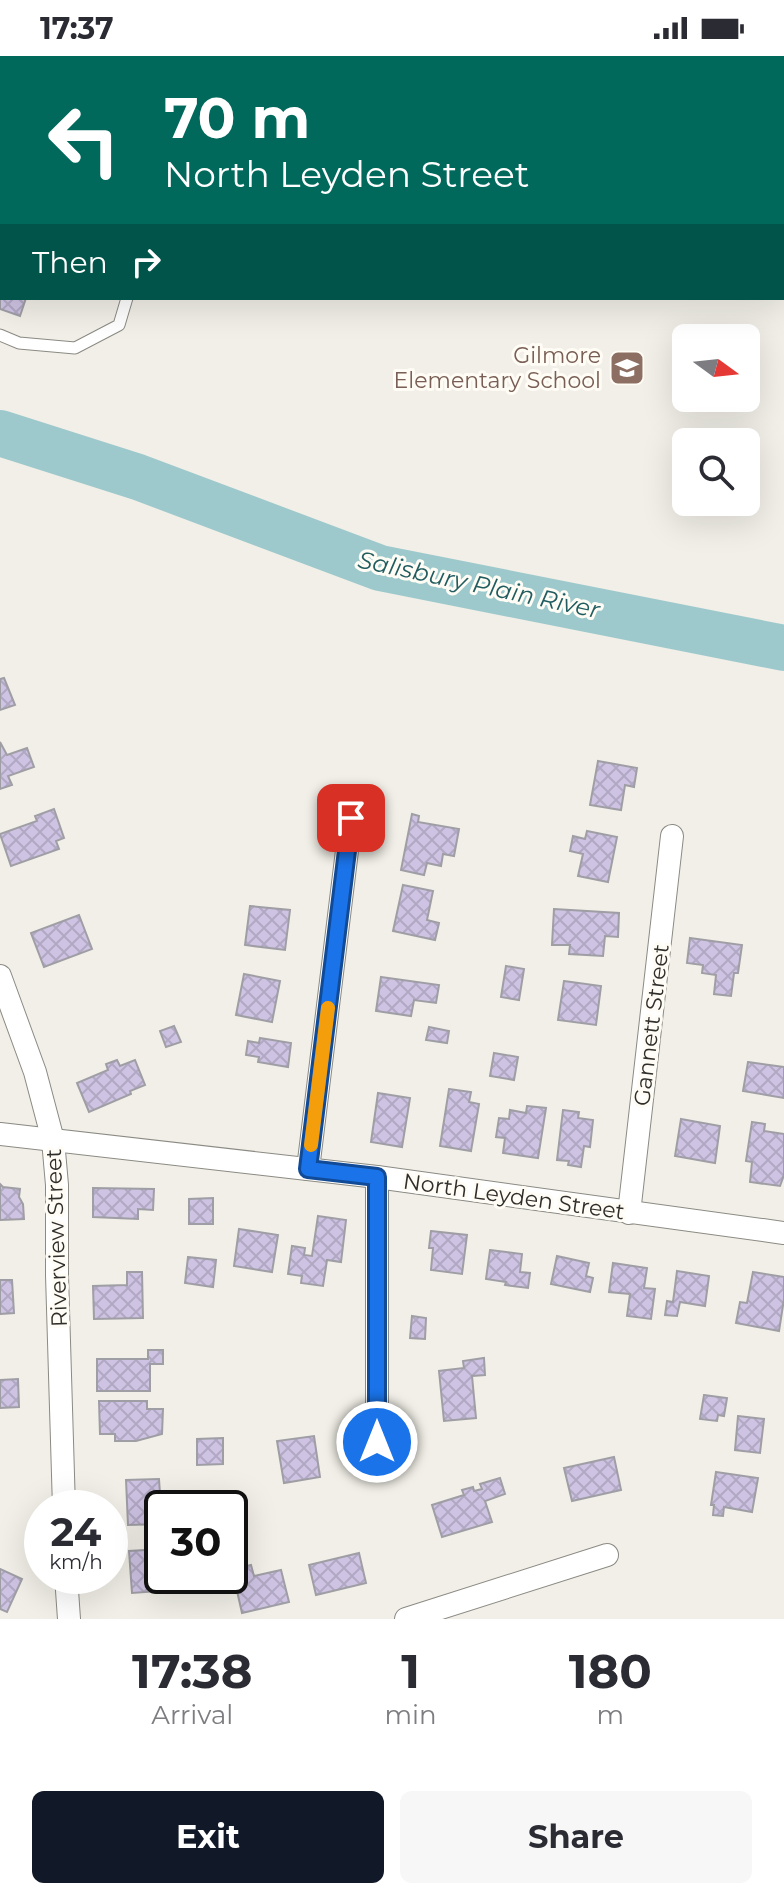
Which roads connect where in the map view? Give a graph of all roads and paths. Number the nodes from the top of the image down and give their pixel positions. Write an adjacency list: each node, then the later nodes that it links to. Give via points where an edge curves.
1 (126, 300): 2 (lane, via 119,325 75,348 19,343)
2 (0, 335)
3 (351, 818): 8 (street)
4 (672, 836): 10 (street, Gannett Street)
5 (0, 976): 7 (street, Riverview Street)
6 (0, 1134): 7 (street, North Leyden Street)
7 (53, 1140): 8 (street, North Leyden Street); 13 (street, Riverview Street)
8 (308, 1169): 9 (street, North Leyden Street)
9 (377, 1177): 10 (street, North Leyden Street); 12 (street)
10 (629, 1213): 11 (street, North Leyden Street)
11 (784, 1233)
12 (377, 1442)
13 (63, 1490)
14 (607, 1555): 17 (street)
15 (67, 1594): 16 (street)
16 (69, 1619)
17 (406, 1619)

